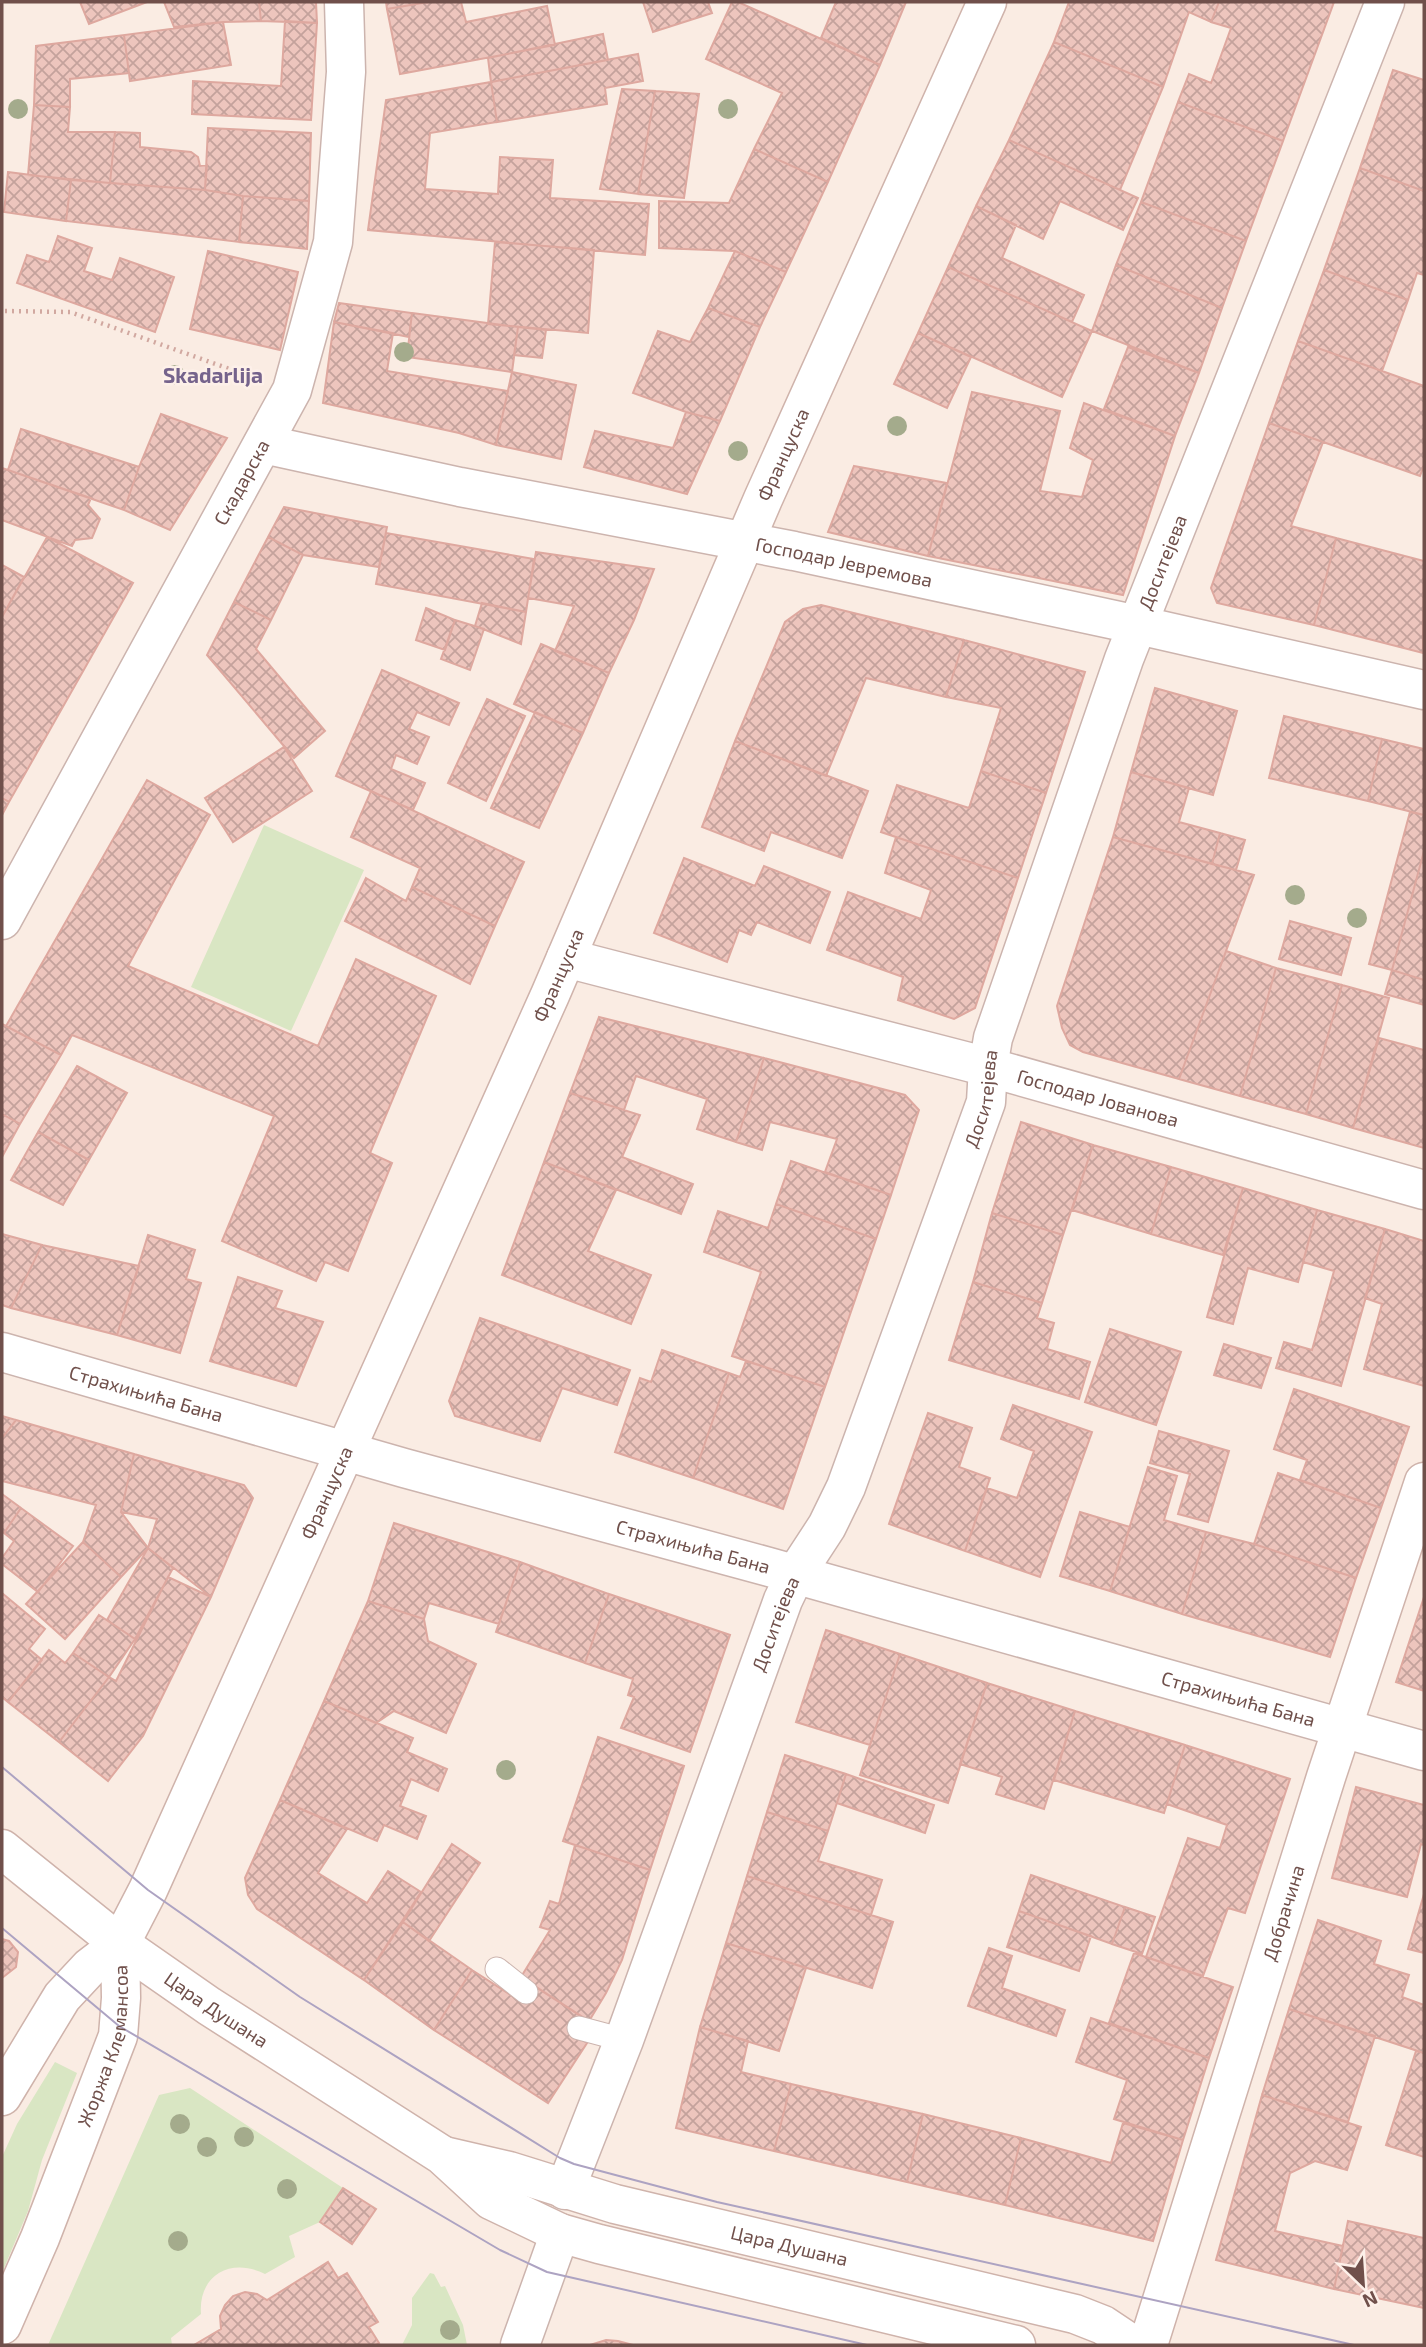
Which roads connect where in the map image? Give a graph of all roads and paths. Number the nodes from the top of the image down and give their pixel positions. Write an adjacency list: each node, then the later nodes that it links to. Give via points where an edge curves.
1 (344, 2): 5 (street, Скадарска, via 346,72 333,242)
2 (987, 2): 7 (street, Француска)
3 (1384, 2): 8 (street, Доситејева)
4 (5, 311): 5 (path, via 69,312)
5 (291, 392): 6 (street, Скадарска)
6 (262, 444): 7 (street, Господар Јевремова); 10 (street, Скадарска)
7 (744, 542): 8 (street, Господар Јевремова); 11 (street, Француска)
8 (1138, 625): 9 (street, Господар Јевремова); 12 (street, Доситејева, via 993,1038)
9 (1424, 690)
10 (2, 920)
11 (566, 958): 12 (street, Господар Јованова); 15 (street, Француска)
12 (988, 1068): 13 (street, Господар Јованова); 17 (street, Доситејева, via 986,1102 846,1487)
13 (1424, 1190)
14 (2, 1352): 15 (street, Страхињића Бана)
15 (345, 1451): 17 (street, Страхињића Бана); 21 (street, Француска)
16 (1424, 1482): 18 (street, Добрачина)
17 (795, 1575): 18 (street, Страхињића Бана); 25 (street, Доситејева)
18 (1343, 1728): 19 (street, Страхињића Бана); 34 (street, Добрачина)
19 (1424, 1751)
20 (2, 1849): 21 (street, Цара Душана)
21 (120, 1944): 26 (street, Жоржа Клемансоа, via 62,1997); 27 (street, Цара Душана); 30 (street, Жоржа Клемансоа, via 118,2036)
22 (497, 1969): 23 (lane)
23 (526, 1993)
24 (579, 2028): 25 (lane)
25 (624, 2040): 28 (street, Доситејева)
26 (2, 2096)
27 (442, 2155): 28 (street, Цара Душана); 29 (street, Цара Душана, via 491,2200)
28 (565, 2190): 33 (street, Цара Душана, via 1075,2314)
29 (560, 2233): 31 (street); 32 (street, Цара Душана)
30 (2, 2325)
31 (520, 2345)
32 (1016, 2345)
33 (1133, 2345)
34 (1148, 2345)

